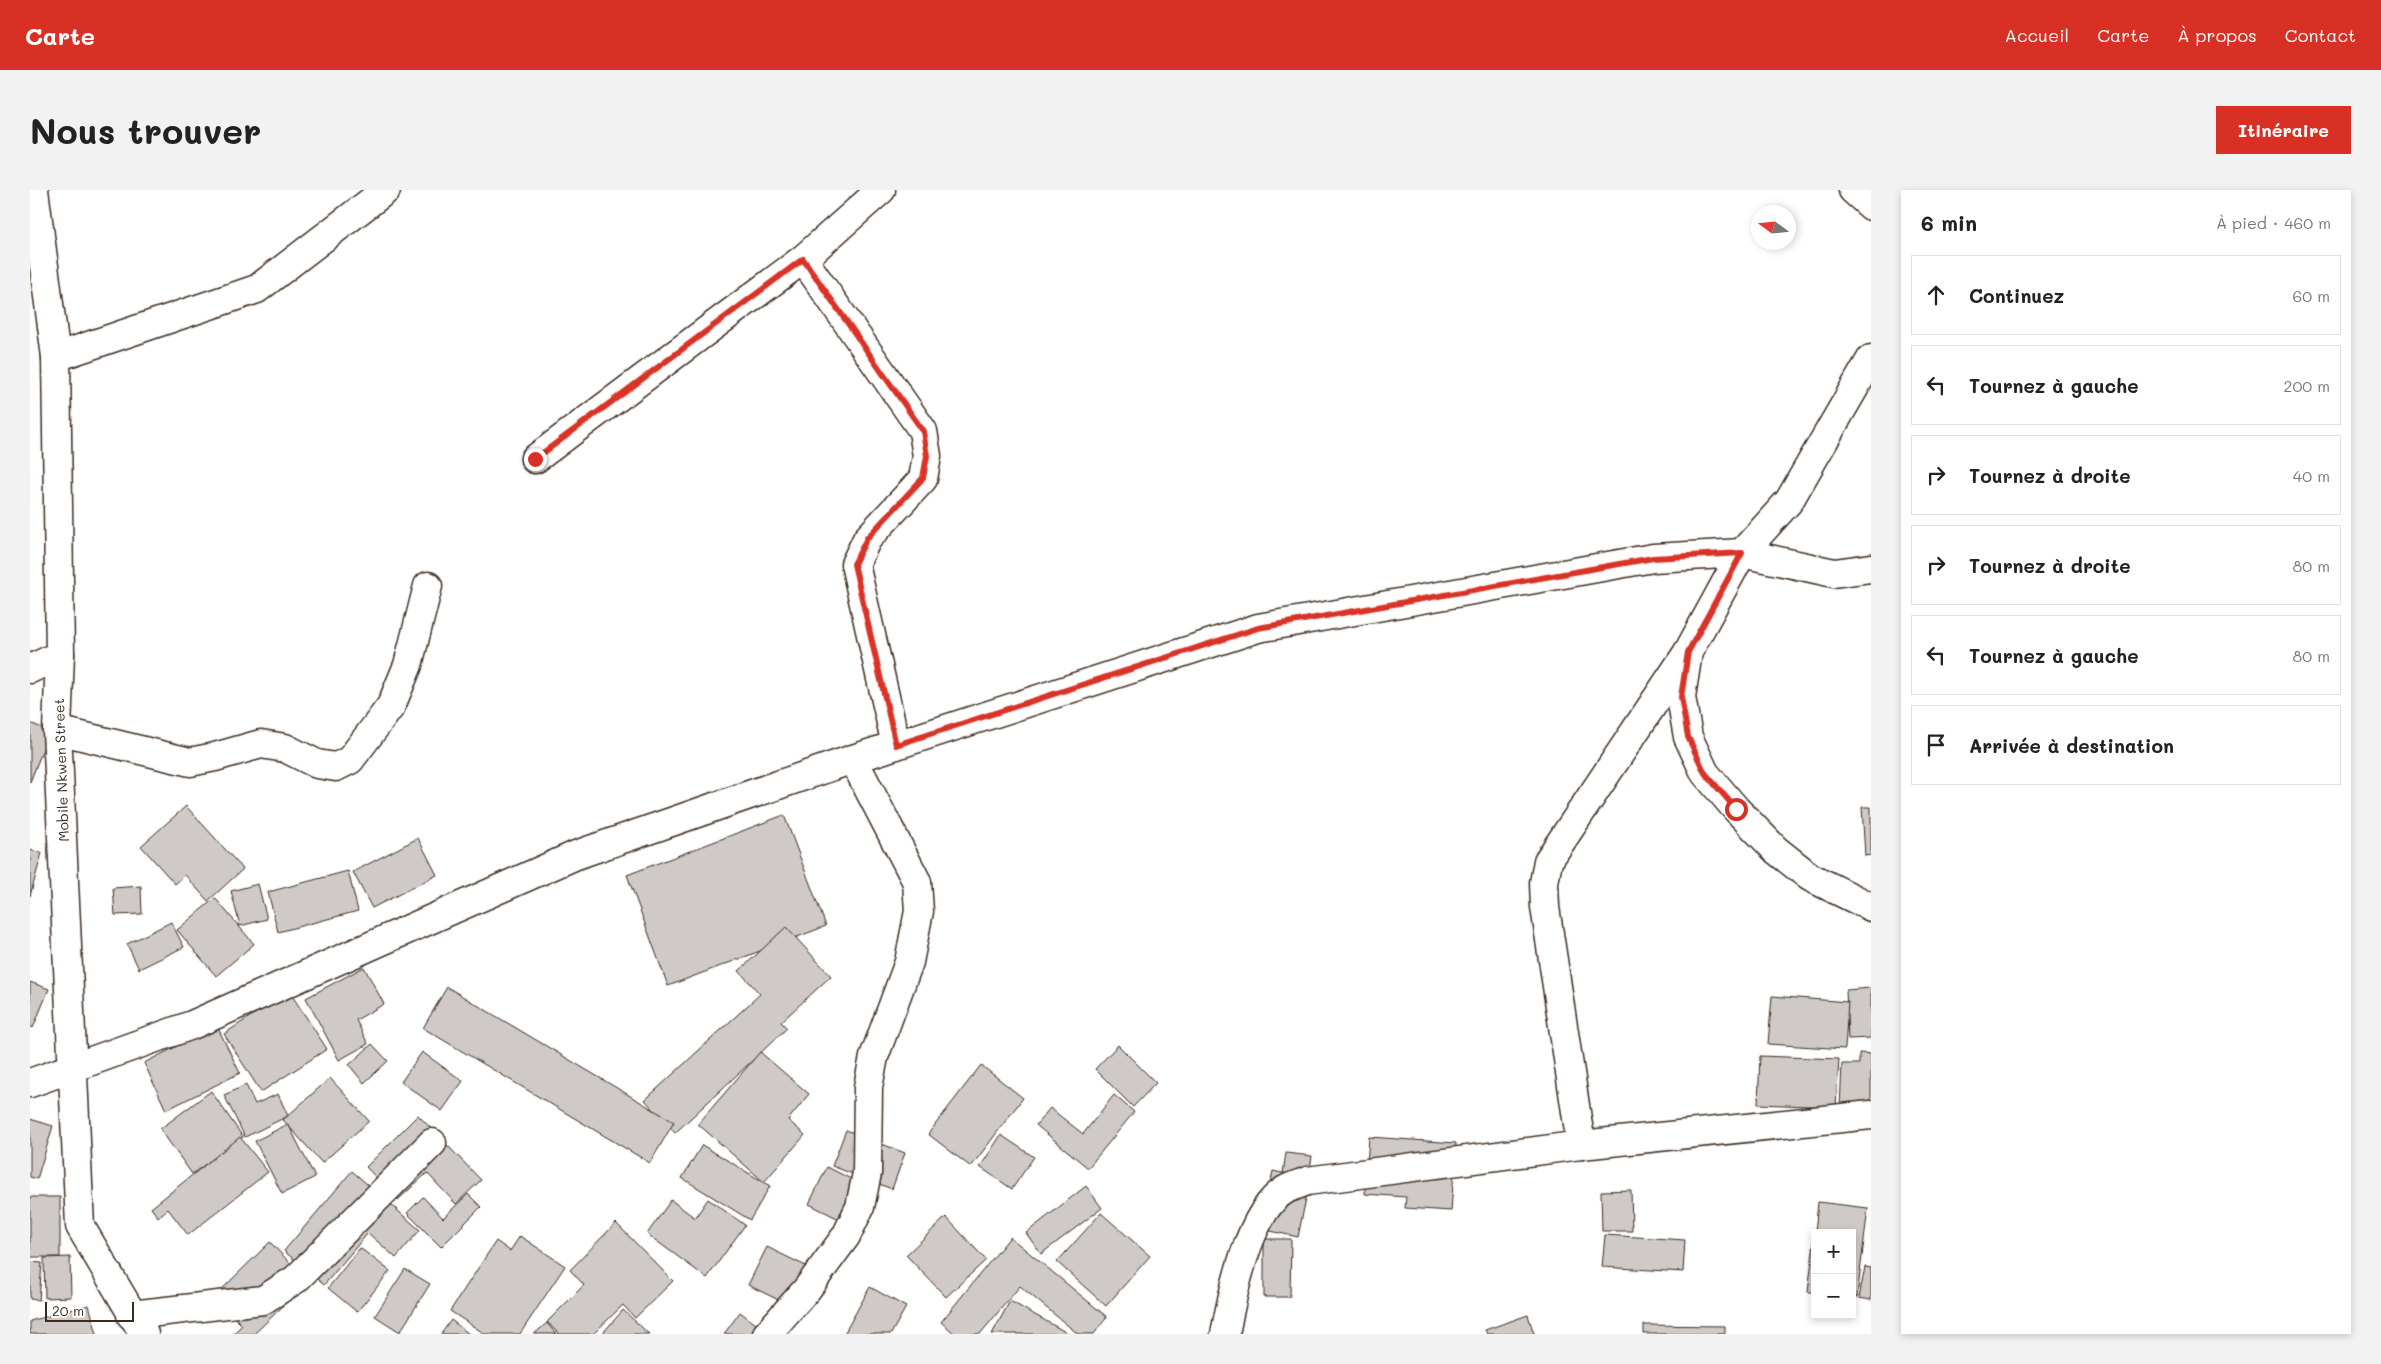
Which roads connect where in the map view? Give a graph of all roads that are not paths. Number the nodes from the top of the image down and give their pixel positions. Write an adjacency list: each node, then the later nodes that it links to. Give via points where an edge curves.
1 (34, 190): 7 (main road, Mobile Nkwen Street)
2 (386, 190): 7 (main road, via 257,288)
3 (881, 190): 6 (main road)
4 (1853, 190): 5 (main road)
5 (1871, 206)
6 (803, 259): 9 (main road); 17 (main road, via 923,431 927,456 923,478 867,538 854,564)
7 (56, 357): 14 (main road, Mobile Nkwen Street)
8 (1871, 359): 10 (main road, via 1789,501)
9 (535, 459)
10 (1742, 553): 11 (main road, via 1834,573); 13 (main road); 17 (main road, via 1653,558 1258,628)
11 (1871, 568)
12 (428, 586): 16 (main road, via 408,665 391,706 350,760 336,767 317,764 285,748 261,744 190,762)
13 (1688, 652): 19 (main road, via 1681,697 1688,737 1705,773 1776,850 1810,877); 24 (main road, via 1548,861 1544,907)
14 (60, 655): 15 (main road); 16 (main road, Mobile Nkwen Street)
15 (30, 669)
16 (57, 730): 20 (main road, Mobile Nkwen Street)
17 (896, 745): 18 (main road)
18 (853, 759): 20 (main road, via 576,855 192,1026); 26 (main road, via 917,882 919,911 909,962 874,1057 868,1087 866,1173 860,1206 846,1236 807,1289)
19 (1871, 907)
20 (74, 1068): 21 (main road); 25 (main road, Mobile Nkwen Street, via 80,1226)
21 (30, 1083)
22 (1871, 1115): 24 (main road)
23 (432, 1142): 25 (main road, via 303,1273 263,1300)
24 (1581, 1145): 27 (main road, via 1306,1181 1284,1191 1267,1208 1250,1241 1234,1284)
25 (138, 1324)
26 (767, 1334)
27 (1225, 1334)

